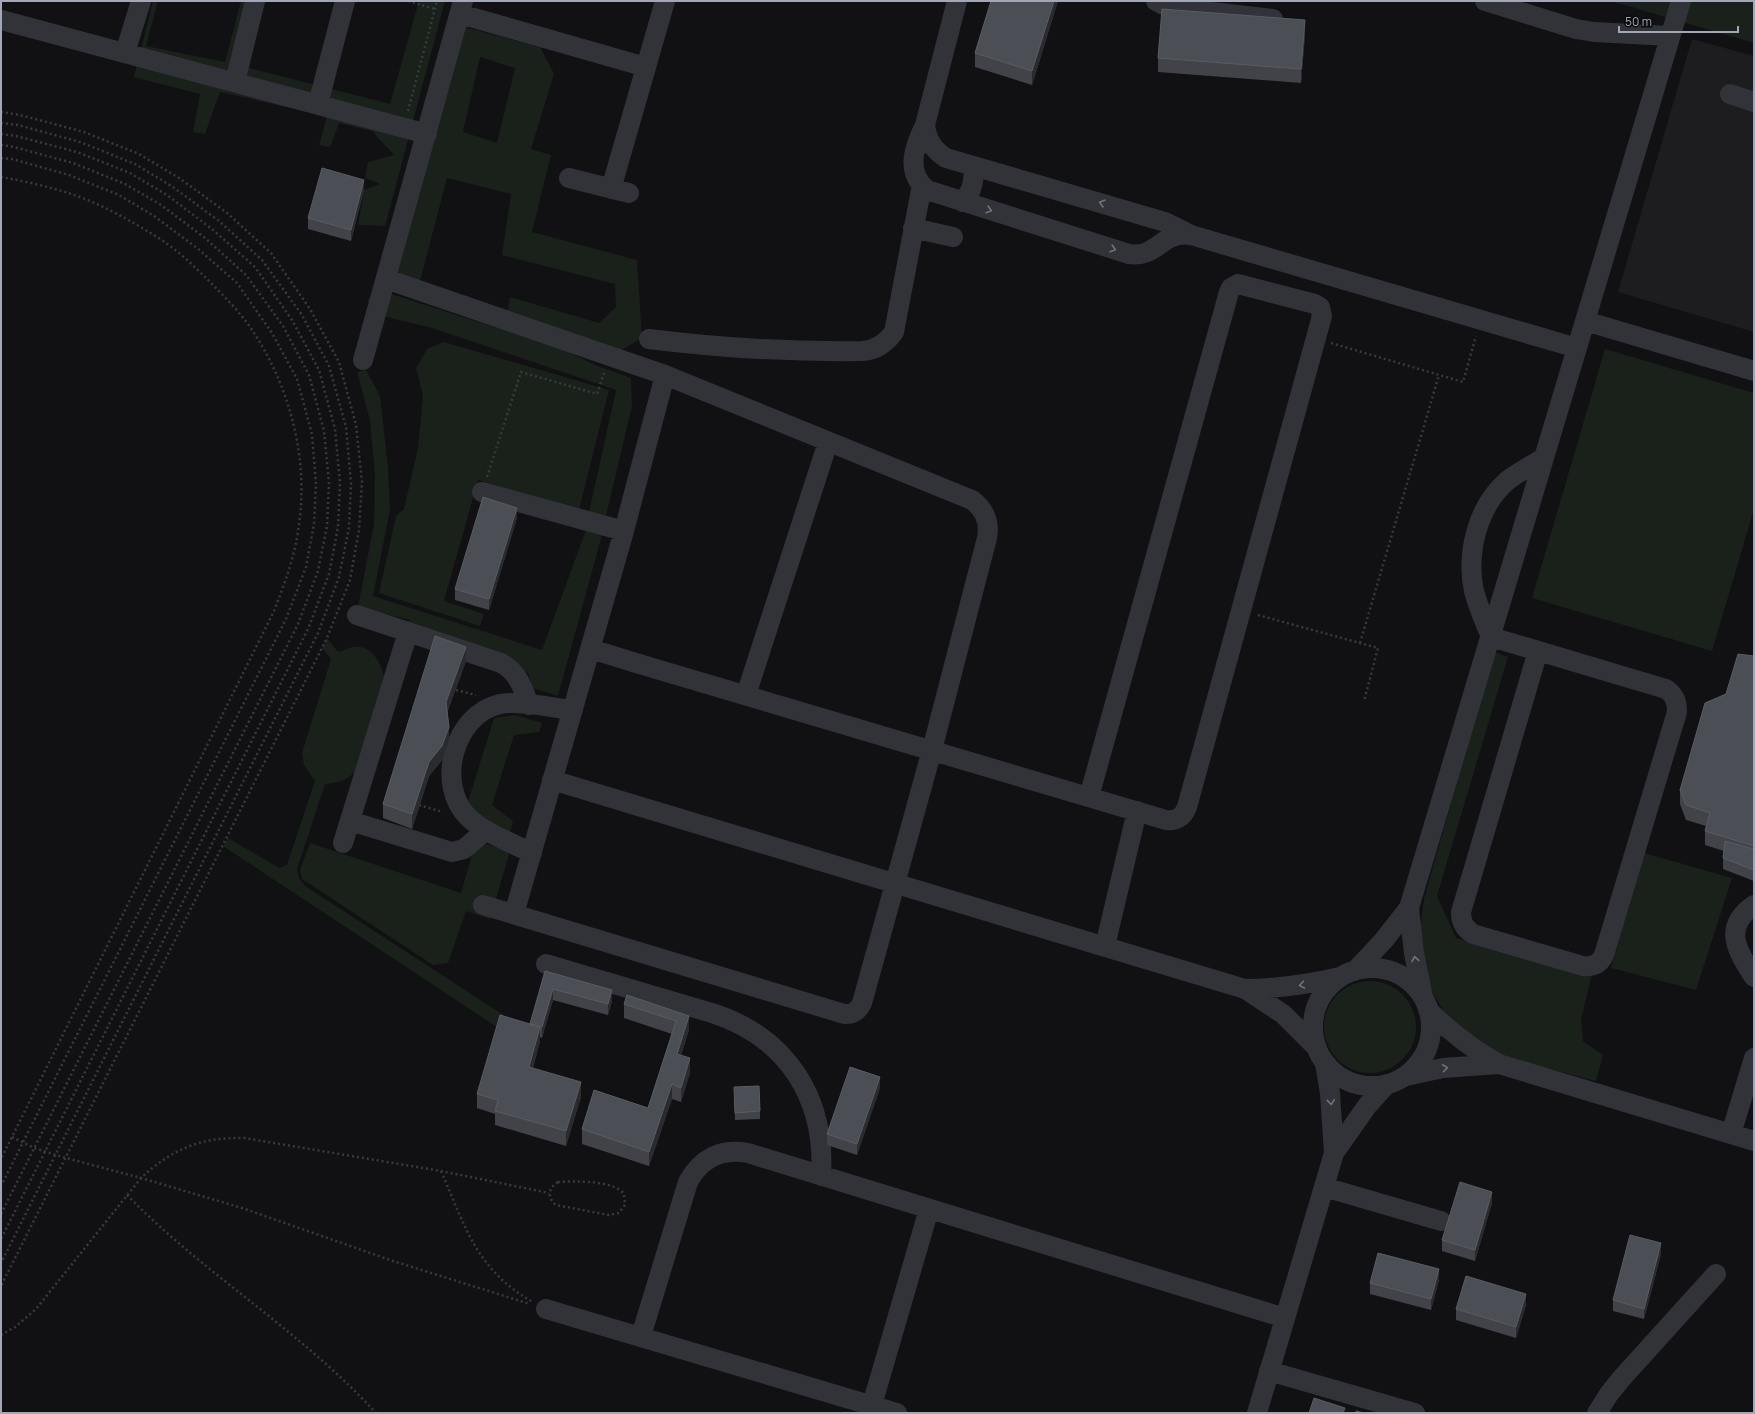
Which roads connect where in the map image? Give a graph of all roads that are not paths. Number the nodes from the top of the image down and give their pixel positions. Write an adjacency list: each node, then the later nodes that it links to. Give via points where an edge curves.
1 (141, 1): 13 (lane)
2 (255, 1): 15 (lane)
3 (345, 1): 18 (lane)
4 (665, 1): 14 (lane)
5 (957, 1): 19 (lane)
6 (1156, 1): 11 (lane, via 1168,7)
7 (1485, 1): 12 (lane, via 1576,29)
8 (1681, 1): 12 (lane)
9 (462, 7): 14 (lane); 20 (lane)
10 (1, 20): 13 (lane)
11 (1288, 21)
12 (1670, 36): 32 (lane)
13 (125, 53): 15 (lane)
14 (646, 67): 23 (lane, via 620,191)
15 (235, 82): 18 (lane)
16 (1730, 94): 17 (lane)
17 (1754, 102)
18 (318, 104): 20 (lane)
19 (925, 125): 21 (lane, via 929,141); 24 (lane, via 917,141 913,158)
20 (427, 134): 31 (lane)
21 (939, 154): 22 (lane); 24 (lane, via 928,160)
22 (973, 166): 25 (lane, via 972,186 967,198); 26 (lane, one-way to 22)
23 (569, 178)
24 (918, 180): 25 (lane, via 933,193); 27 (lane)
25 (962, 202): 30 (lane, one-way to 30, via 1129,254 1151,252)
26 (1156, 219): 28 (lane, via 1174,225); 30 (lane, via 1161,230)
27 (913, 228): 29 (lane); 33 (lane, via 894,332 888,340 872,350 734,348)
28 (1191, 235): 30 (lane, via 1175,235); 34 (lane)
29 (953, 236)
30 (1162, 242)
31 (386, 279): 35 (lane); 37 (lane)
32 (1585, 321): 34 (lane); 36 (lane)
33 (649, 339)
34 (1577, 348): 39 (lane)
35 (363, 360)
36 (1754, 372)
37 (665, 375): 38 (lane); 41 (lane)
38 (828, 442): 47 (lane); 50 (lane, via 972,500 983,510 986,517 987,538)
39 (1544, 458): 44 (lane); 44 (lane, via 1507,481 1492,498 1480,520 1473,544 1471,569 1474,591)
40 (482, 492): 41 (lane)
41 (624, 531): 45 (lane)
42 (357, 615): 43 (lane)
43 (408, 632): 48 (lane, via 508,666 518,677); 54 (lane)
44 (1491, 637): 46 (lane); 61 (lane)
45 (591, 649): 47 (lane); 49 (lane)
46 (1538, 651): 46 (lane, via 1666,689 1673,696 1677,706 1604,955 1592,966 1583,966 1473,934 1463,925 1461,919)
47 (746, 695): 50 (lane)
48 (522, 704): 49 (lane); 55 (lane, via 501,704 488,708 476,716 466,726 456,751 450,776 455,799 468,818)
49 (573, 710): 51 (lane)
50 (932, 750): 52 (lane); 58 (lane)
51 (552, 780): 57 (lane); 58 (lane)
52 (1089, 797): 53 (lane); 53 (lane, via 1231,288 1238,284 1318,305 1322,310 1322,316 1185,812 1172,820)
53 (1137, 811): 63 (lane)
54 (350, 821): 55 (lane, via 452,852 464,849); 56 (lane)
55 (482, 827): 57 (lane)
56 (343, 843)
57 (532, 853): 62 (lane)
58 (895, 883): 62 (lane, via 862,1003 857,1010 849,1014); 63 (lane)
59 (483, 905): 62 (lane)
60 (1754, 905): 65 (lane, via 1742,914 1735,936 1739,954)
61 (1409, 908): 66 (lane, via 1384,940); 68 (lane, one-way to 61, via 1414,953)
62 (514, 914)
63 (1105, 946): 67 (lane)
64 (546, 964): 77 (lane, via 728,1018 757,1033 781,1055 809,1095 820,1137)
65 (1753, 970)
66 (1348, 974): 67 (lane, one-way to 67, via 1294,986); 68 (lane, via 1370,968 1386,970 1401,976 1413,985); 69 (lane, via 1328,988 1319,1001 1314,1016 1313,1032)
67 (1245, 988): 69 (lane, via 1283,1014)
68 (1425, 1004): 71 (lane, via 1462,1040); 72 (lane, via 1431,1025 1430,1039 1417,1066)
69 (1321, 1055): 73 (lane, via 1337,1075 1352,1083 1369,1087); 76 (lane, one-way to 76, via 1330,1093)
70 (1754, 1058): 74 (lane)
71 (1499, 1064): 72 (lane, one-way to 71, via 1443,1068); 74 (lane)
72 (1406, 1076): 73 (lane)
73 (1386, 1085): 76 (lane, via 1362,1112)
74 (1731, 1134): 75 (lane)
75 (1754, 1141)
76 (1334, 1153): 78 (lane)
77 (821, 1176): 79 (lane); 84 (lane, via 738,1151 717,1154 700,1165 688,1182)
78 (1324, 1187): 80 (lane); 83 (lane)
79 (929, 1209): 83 (lane); 86 (lane)
80 (1440, 1221)
81 (1716, 1274): 90 (lane, via 1608,1394)
82 (546, 1309): 84 (lane)
83 (1285, 1318): 85 (lane)
84 (641, 1336): 86 (lane)
85 (1269, 1371): 88 (lane); 89 (lane)
86 (872, 1405): 87 (lane)
87 (897, 1413)
88 (1257, 1413)
89 (1415, 1413)
90 (1597, 1413)

